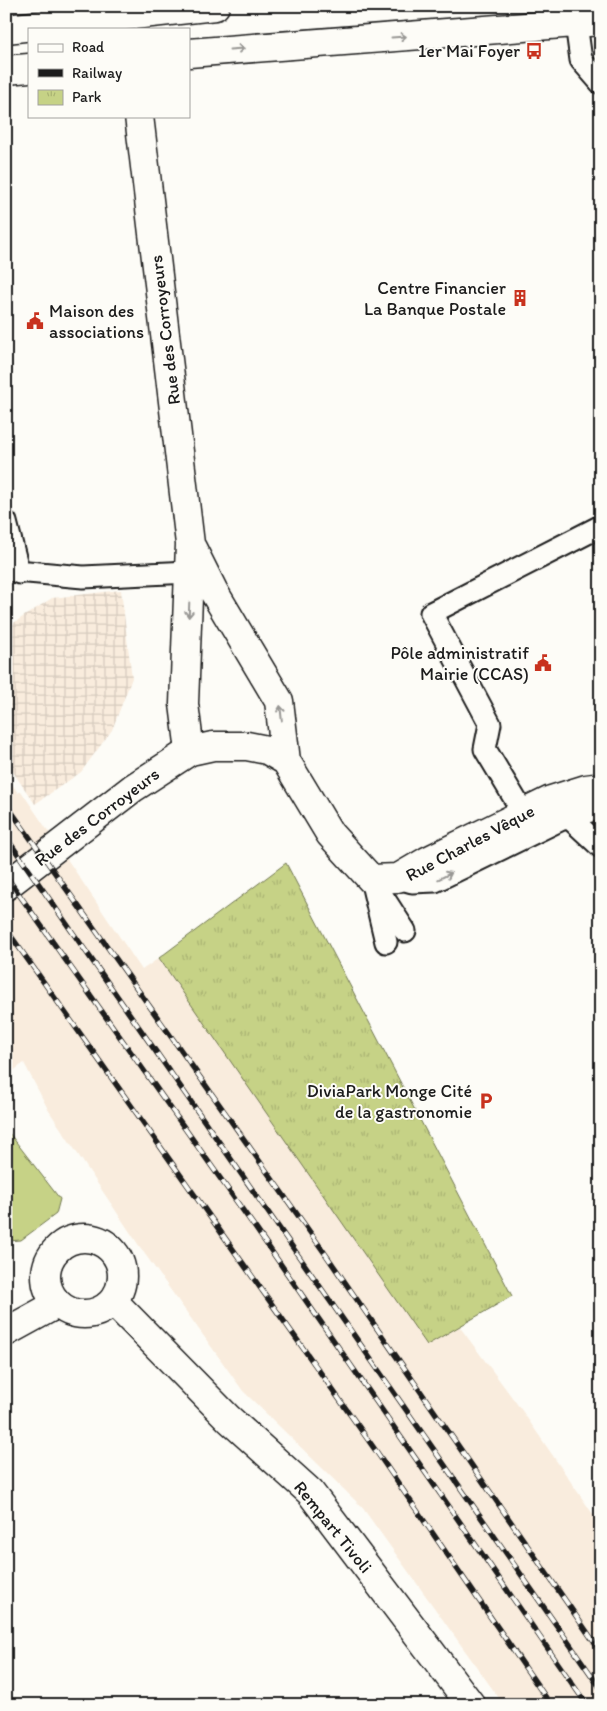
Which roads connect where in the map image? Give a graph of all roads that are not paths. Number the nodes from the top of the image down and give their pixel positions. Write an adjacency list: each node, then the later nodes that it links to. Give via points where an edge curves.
1 (215, 6): 3 (street)
2 (589, 22): 4 (street, one-way to 2); 7 (lane, via 581,60)
3 (6, 29)
4 (190, 53)
5 (28, 68): 6 (street)
6 (6, 70)
7 (601, 83)
8 (140, 118): 11 (street, Rue des Corroyeurs)
9 (6, 522): 12 (lane)
10 (601, 526): 19 (lane, via 431,613 490,724 485,748)
11 (190, 544): 13 (street, Rue des Corroyeurs); 15 (street, Rue des Corroyeurs, one-way to 11, via 279,700 214,592)
12 (13, 572): 13 (lane, via 83,577)
13 (190, 572): 14 (street, Rue des Corroyeurs, one-way to 14, via 184,704)
14 (190, 751): 15 (street, Rue des Corroyeurs, via 214,746 247,746 267,750); 23 (street, Rue des Corroyeurs, via 133,788)
15 (286, 761): 22 (street, Rue des Corroyeurs, via 330,834)
16 (601, 787): 17 (street, Rue Charles Vêque, via 586,789)
17 (559, 808): 18 (lane, Rue Charles Vêque); 19 (street, Rue Charles Vêque); 20 (lane); 21 (lane, Rue Charles Vêque, one-way to 17, via 412,882 435,881)
18 (601, 808)
19 (524, 814): 21 (street, Rue Charles Vêque)
20 (599, 852)
21 (398, 878): 22 (street)
22 (371, 879): 24 (lane); 25 (lane)
23 (6, 886)
24 (405, 931)
25 (386, 942)
26 (113, 1302): 27 (street, via 100,1312 82,1315); 27 (street, via 122,1284 119,1260 110,1248 84,1238 74,1239 59,1248 49,1261 46,1279 50,1295); 29 (street, Rempart Tivoli, via 230,1419 310,1492)
27 (57, 1304): 28 (street)
28 (6, 1332)
29 (471, 1705)

